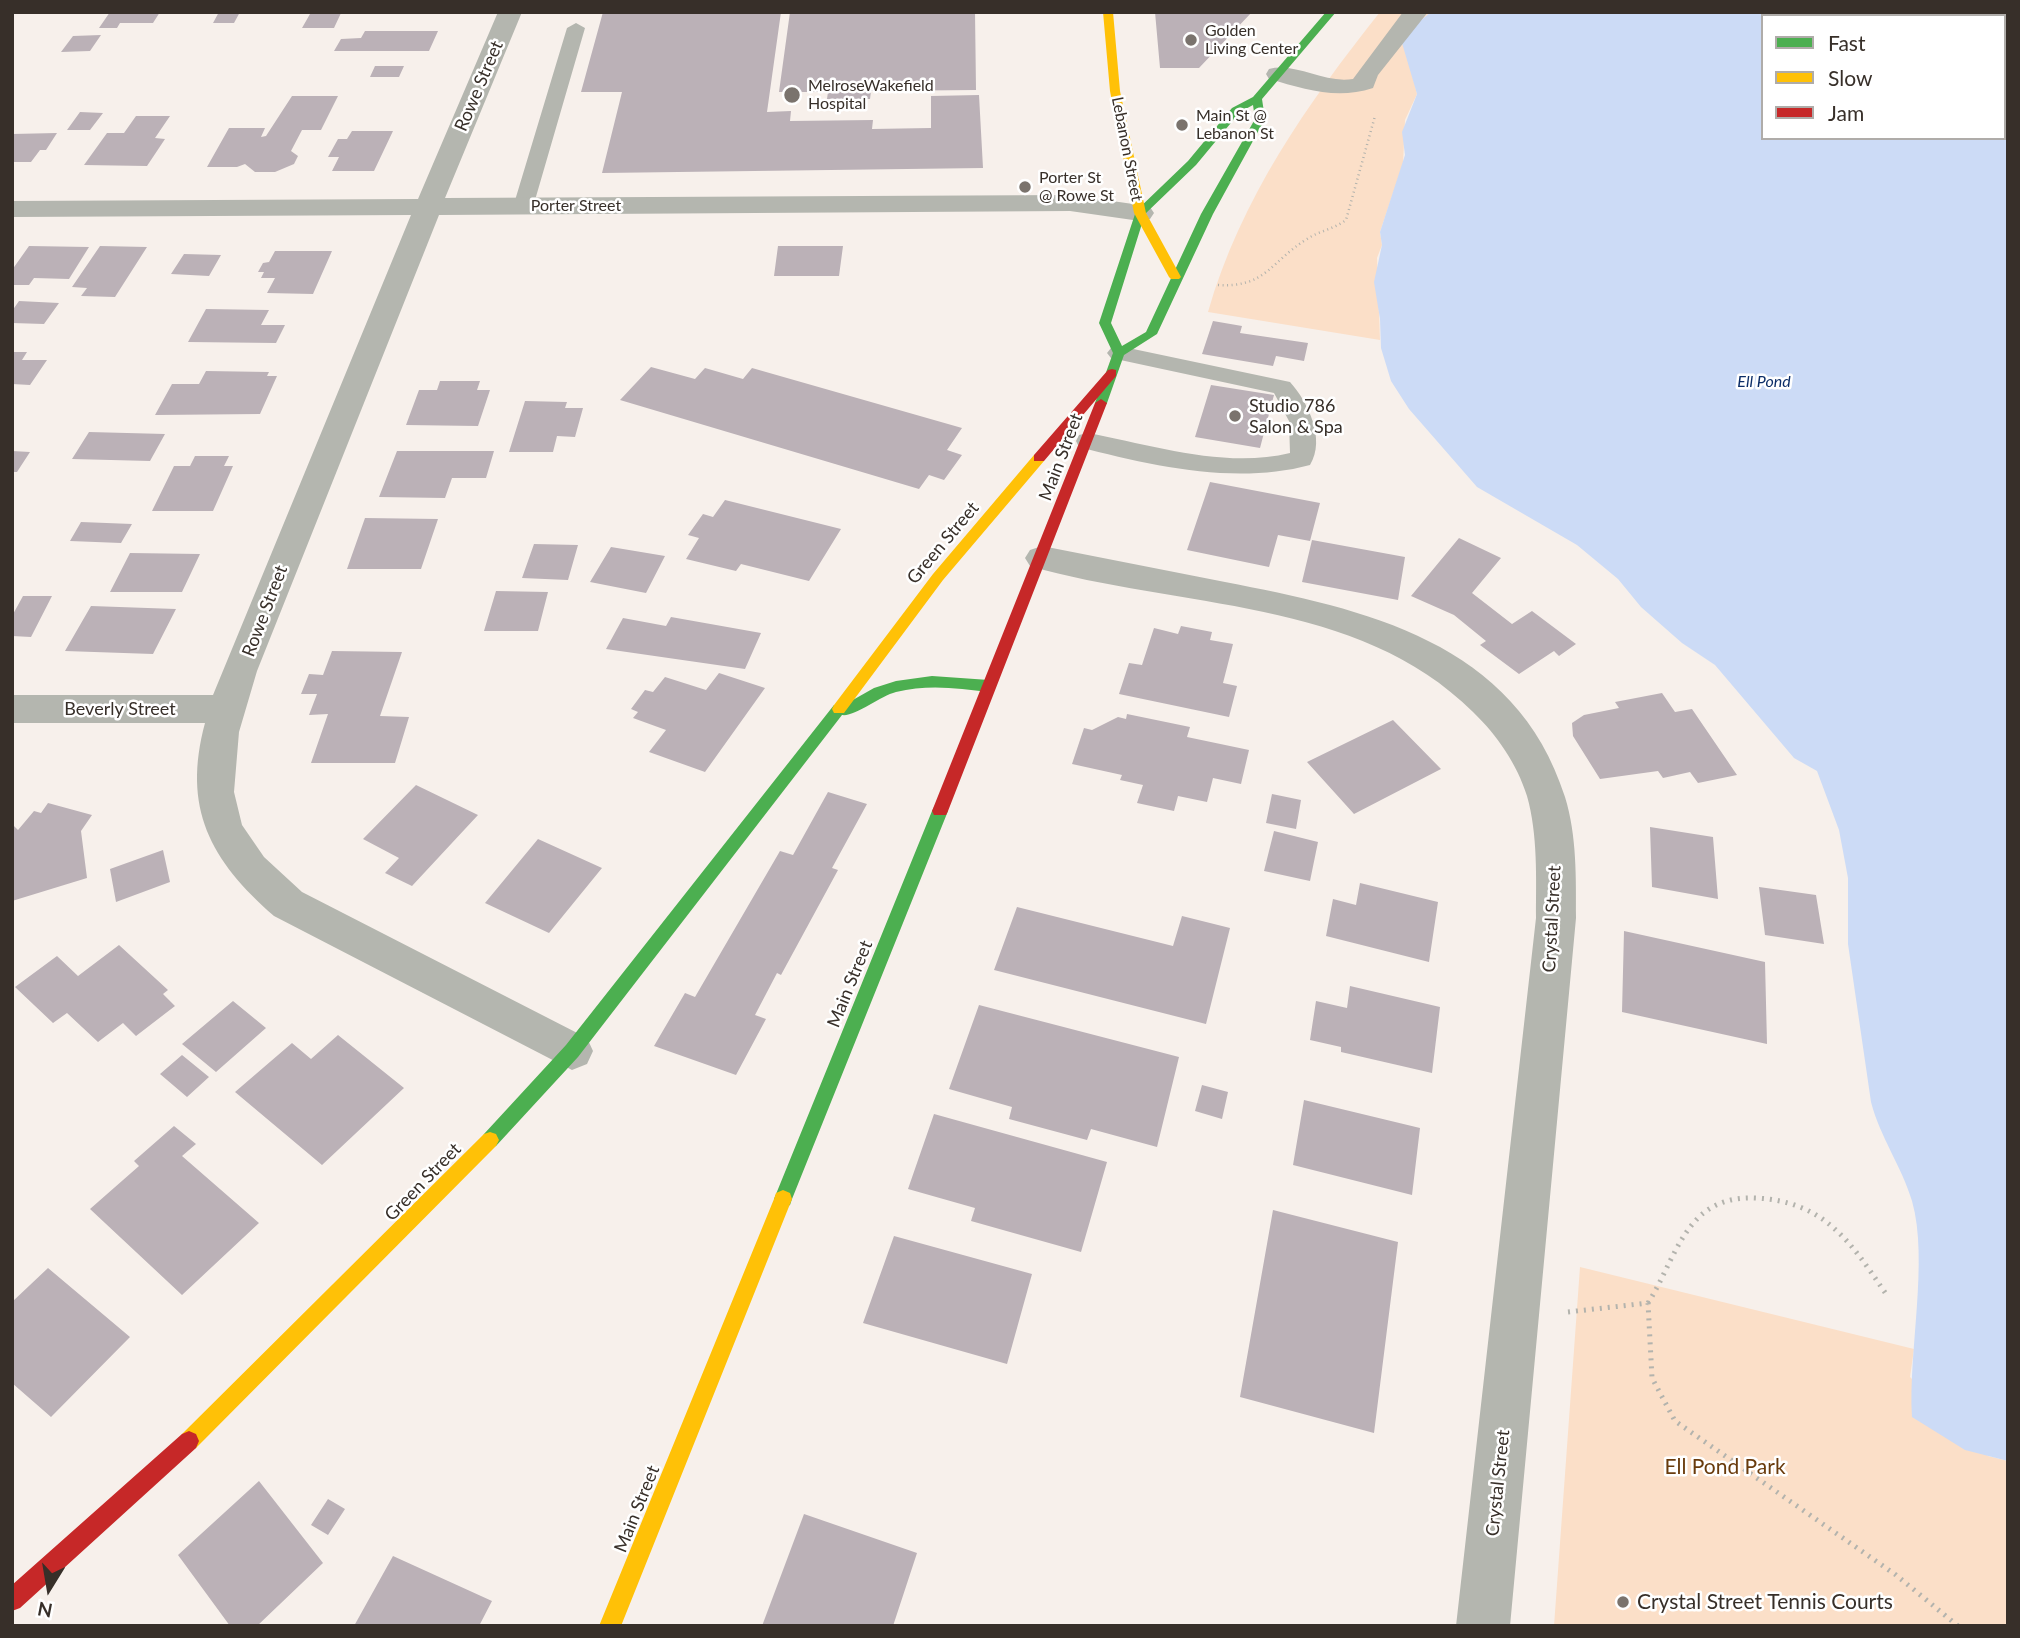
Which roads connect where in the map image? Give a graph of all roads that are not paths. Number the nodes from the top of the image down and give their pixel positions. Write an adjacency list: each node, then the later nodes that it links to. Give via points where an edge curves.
1 (510, 12): 8 (street, Rowe Street)
2 (1108, 12): 11 (main road, Lebanon Street, via 1115,92)
3 (1331, 12): 6 (main road)
4 (1416, 12): 6 (street, via 1366,74 1364,83 1334,88)
5 (576, 28): 9 (lane)
6 (1278, 74): 7 (main road)
7 (1257, 99): 11 (main road, via 1236,110 1192,163); 12 (main road, via 1260,119)
8 (428, 207): 9 (street, Porter Street); 10 (street, Porter Street); 18 (street, Rowe Street)
9 (523, 207): 11 (street, Porter Street, via 1070,203)
10 (12, 209)
11 (1140, 213): 12 (main road, Lebanon Street); 13 (main road, via 1105,323)
12 (1175, 277): 13 (main road, via 1151,334)
13 (1116, 363): 14 (main road, Main Street); 14 (lane, via 1282,387 1290,394 1306,446 1301,459 1284,465 1236,465); 19 (main road, Green Street, via 938,577)
14 (1088, 441): 15 (main road, Main Street)
15 (1042, 558): 16 (main road, Main Street); 23 (street, Crystal Street, via 1315,612 1373,628 1458,677 1497,715 1541,782 1553,829 1556,918)
16 (989, 686): 19 (main road, Green Street, via 941,681 886,687 855,703); 22 (main road, Main Street)
17 (12, 709): 18 (street, Beverly Street)
18 (227, 709): 20 (street, Rowe Street, via 216,752 217,804 237,851 270,890 304,915)
19 (812, 744): 20 (main road, Green Street)
20 (572, 1051): 21 (main road, Green Street, via 450,1184 256,1378)
21 (12, 1600)
22 (610, 1626)
23 (1483, 1626)

